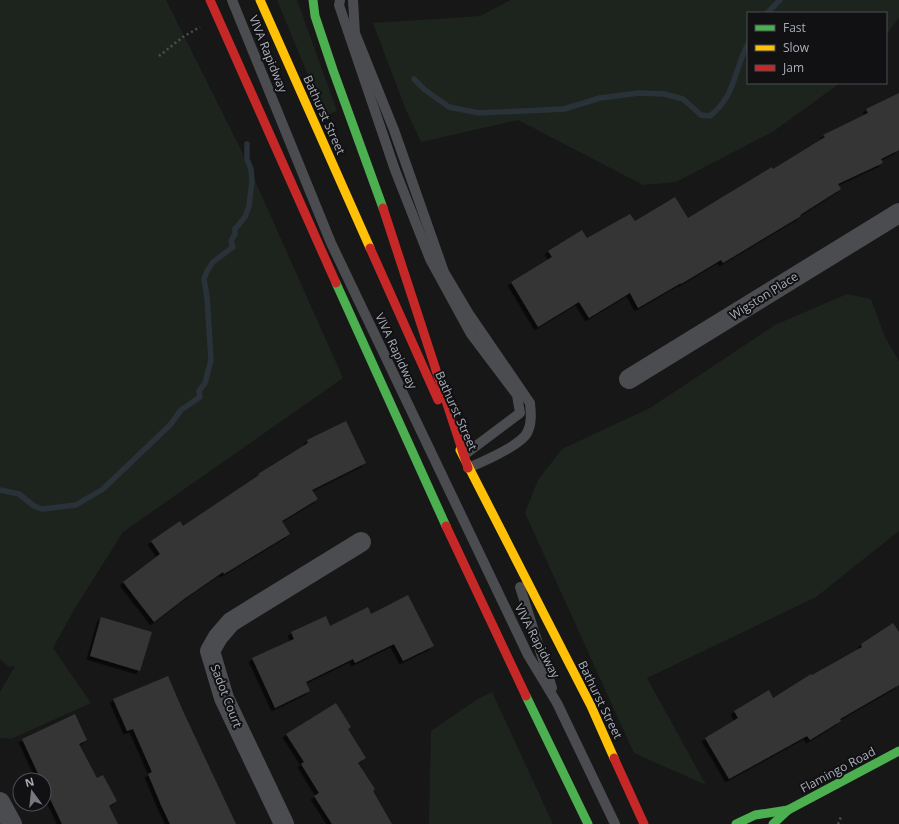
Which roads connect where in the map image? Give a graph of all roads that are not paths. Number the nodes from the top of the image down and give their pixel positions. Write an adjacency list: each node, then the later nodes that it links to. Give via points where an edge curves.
1 (210, 0): 19 (main road, via 346,309 460,559)
2 (232, 0): 13 (lane, VIVA Rapidway, via 331,243 528,655)
3 (260, 0): 10 (main road, Bathurst Street)
4 (313, 0): 9 (main road, via 315,16 390,228)
5 (340, 0): 9 (lane, via 338,5 395,170 430,259 471,334 517,395 520,413)
6 (353, 0): 10 (lane, via 355,33 394,130 444,272 469,314 530,403 531,420 526,434 501,454)
7 (899, 213): 8 (street, Wigston Place)
8 (629, 379)
9 (464, 455): 10 (main road)
10 (468, 468): 12 (main road, Bathurst Street)
11 (361, 542): 18 (street, Sadot Court, via 231,622 210,651 224,698)
12 (507, 545): 13 (lane, VIVA Rapidway); 21 (main road, Bathurst Street, via 591,706)
13 (557, 703): 20 (lane, VIVA Rapidway)
14 (899, 752): 16 (main road, Flamingo Road)
15 (0, 802): 17 (street)
16 (788, 810): 22 (main road, Flamingo Road, via 755,815); 23 (main road, Flamingo Road)
17 (12, 824)
18 (284, 824)
19 (588, 824)
20 (615, 824)
21 (644, 824)
22 (736, 824)
23 (773, 824)

